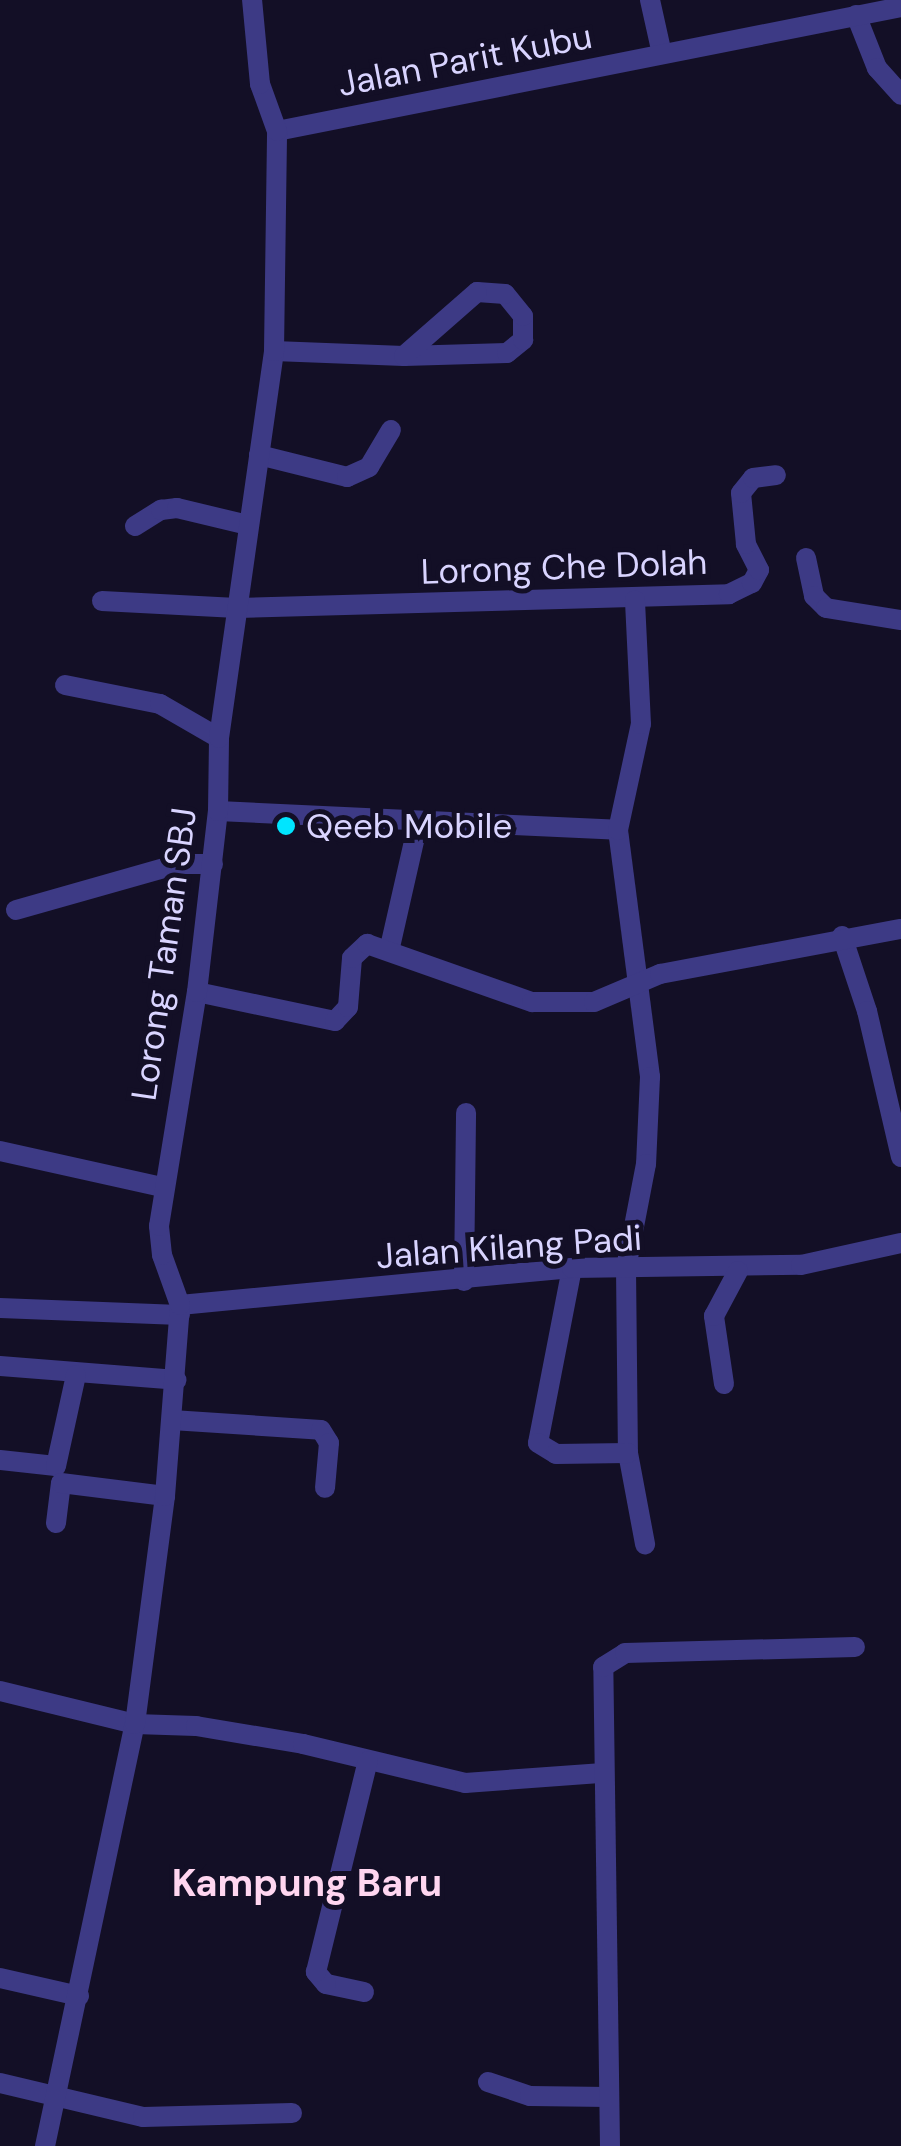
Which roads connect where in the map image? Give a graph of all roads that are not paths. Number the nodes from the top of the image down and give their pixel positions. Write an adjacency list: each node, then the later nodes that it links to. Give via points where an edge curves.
1 (252, 0): 7 (street, via 260,84)
2 (650, 0): 5 (street)
3 (901, 7): 4 (street, Jalan Parit Kubu)
4 (856, 15): 5 (street, Jalan Parit Kubu); 6 (street, via 877,68)
5 (662, 54): 7 (street, Jalan Parit Kubu)
6 (901, 95)
7 (277, 131): 8 (street, Lorong Taman SBJ)
8 (274, 351): 9 (street); 11 (street, Lorong Taman SBJ)
9 (404, 356): 9 (street, via 477,292 505,294 523,316 523,340 507,353)
10 (391, 430): 11 (street, via 369,467 347,477)
11 (258, 455): 13 (street, Lorong Taman SBJ)
12 (776, 476): 16 (street, Lorong Che Dolah, via 753,478 740,497 747,548 760,564 752,583 730,594)
13 (248, 524): 14 (street, via 177,508); 18 (street, Lorong Taman SBJ)
14 (135, 526)
15 (806, 558): 19 (street, via 814,596 826,608)
16 (636, 600): 18 (street, Lorong Che Dolah); 24 (street, via 641,724)
17 (102, 601): 18 (street, Lorong Che Dolah)
18 (237, 608): 21 (street, Lorong Taman SBJ)
19 (901, 620)
20 (65, 685): 21 (street, via 160,704)
21 (220, 738): 22 (street, Lorong Taman SBJ)
22 (218, 811): 23 (street); 25 (street, Lorong Taman SBJ)
23 (418, 824): 24 (street); 29 (street)
24 (618, 830): 30 (street)
25 (213, 864): 26 (street, via 179,864); 31 (street, Lorong Taman SBJ)
26 (16, 910)
27 (901, 929): 28 (street)
28 (842, 936): 30 (street); 34 (street, via 868,1011)
29 (390, 947): 30 (street, via 532,1002 594,1002); 31 (street, via 357,949 348,1006 335,1021)
30 (636, 984): 38 (street, via 652,1121)
31 (197, 992): 35 (street, Lorong Taman SBJ)
32 (466, 1113): 40 (street)
33 (0, 1151): 35 (street)
34 (901, 1157)
35 (163, 1187): 42 (street, Lorong Taman SBJ, via 162,1255)
36 (901, 1243): 39 (street, Jalan Kilang Padi, via 805,1265)
37 (572, 1268): 38 (street, Jalan Kilang Padi); 40 (street, Jalan Kilang Padi); 48 (street, via 538,1443 556,1454)
38 (626, 1268): 39 (street, Jalan Kilang Padi); 48 (street)
39 (738, 1271): 46 (street, via 714,1316)
40 (464, 1280): 42 (street, Jalan Kilang Padi)
41 (0, 1308): 42 (street, Jalan Kilang Padi)
42 (180, 1310): 45 (street)
43 (0, 1366): 44 (street)
44 (76, 1375): 45 (street); 49 (street, via 56,1466)
45 (176, 1380): 47 (street)
46 (724, 1384)
47 (172, 1420): 50 (street, via 322,1430 329,1443); 51 (street)
48 (628, 1453): 53 (street)
49 (0, 1460)
50 (325, 1488)
51 (165, 1496): 52 (street, via 62,1483); 56 (street)
52 (56, 1523)
53 (645, 1544)
54 (855, 1647): 58 (street, via 612,1657 599,1680)
55 (0, 1691): 56 (street)
56 (135, 1724): 57 (street, via 212,1728); 61 (street)
57 (368, 1762): 58 (street, via 464,1783); 60 (street, via 316,1972 326,1984)
58 (600, 1772): 65 (street)
59 (0, 1978): 61 (street)
60 (364, 1992)
61 (79, 1996): 64 (street)
62 (0, 2082): 64 (street)
63 (488, 2082): 65 (street, via 530,2096)
64 (56, 2097): 66 (street, via 143,2117); 67 (street)
65 (608, 2097): 68 (street)
66 (292, 2113)
67 (45, 2146)
68 (610, 2146)

